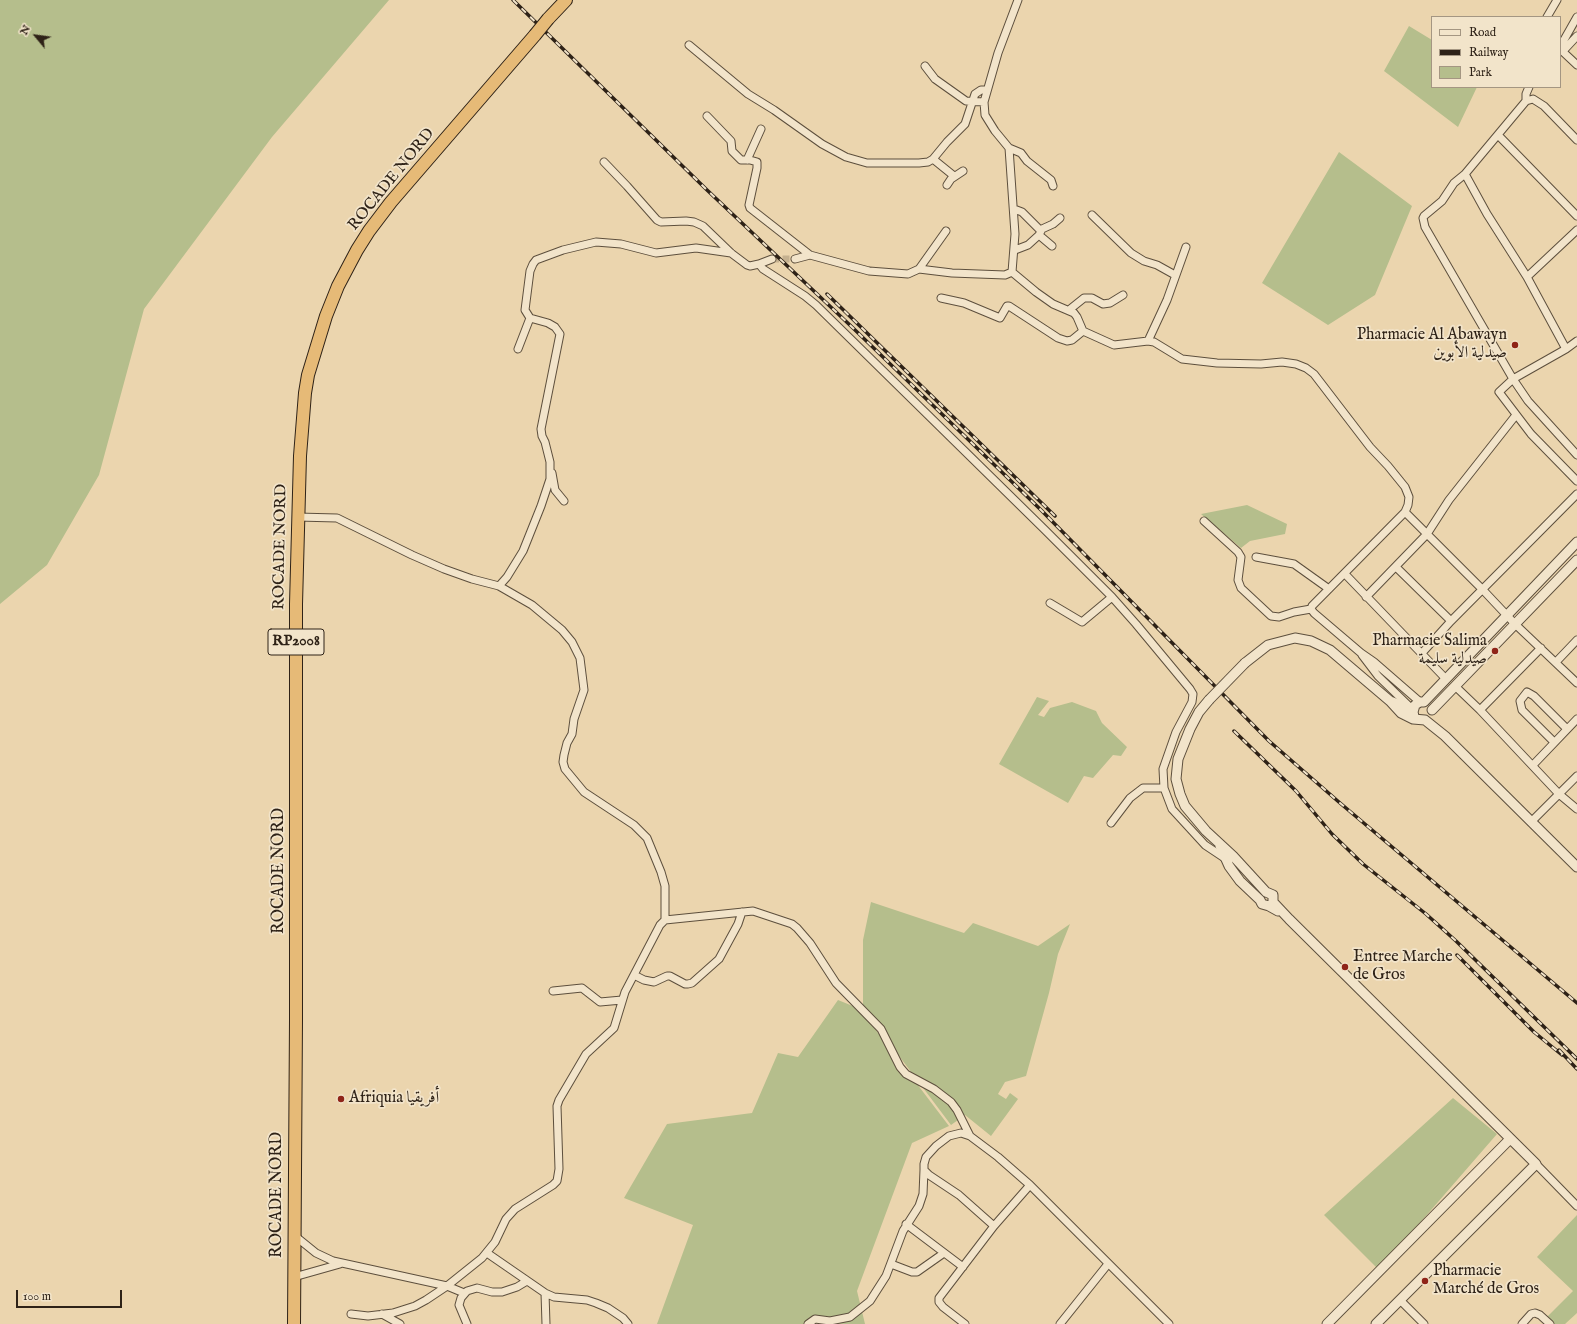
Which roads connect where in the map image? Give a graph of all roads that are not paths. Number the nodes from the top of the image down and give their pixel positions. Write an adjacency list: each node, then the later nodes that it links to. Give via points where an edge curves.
1 (566, 0): 66 (highway, ROCADE NORD / RP2008, bridge, via 391,202 357,250 344,274 326,316 308,376)
2 (1018, 0): 13 (street)
3 (1557, 0): 4 (street)
4 (1548, 16)
5 (1577, 17): 8 (street)
6 (1577, 36): 8 (street)
7 (689, 45): 22 (street, via 748,94 822,144 846,157 867,163 919,163)
8 (1561, 49): 9 (street)
9 (1577, 65)
10 (925, 66): 15 (street, via 935,79)
11 (1524, 88): 14 (street)
12 (1529, 88): 14 (street)
13 (986, 90): 15 (street, via 978,91); 16 (street)
14 (1526, 98): 19 (street); 20 (street, via 1544,106)
15 (971, 102): 16 (street); 22 (street, via 965,124)
16 (984, 102): 21 (street, via 985,115)
17 (707, 116): 23 (street, via 732,141 732,151 741,160)
18 (761, 129): 23 (street)
19 (1498, 135): 26 (street); 32 (street)
20 (1577, 140)
21 (1009, 148): 29 (street, via 1021,153); 30 (street)
22 (933, 159): 27 (street)
23 (747, 160): 41 (street, via 757,162 750,208)
24 (604, 162): 40 (street, via 657,220 694,222 703,226)
25 (963, 170): 27 (street)
26 (1465, 174): 48 (street, via 1487,214); 58 (street, via 1454,182 1442,201 1424,216 1425,227)
27 (954, 176): 28 (street)
28 (947, 185)
29 (1054, 186)
30 (1014, 209): 36 (street, via 1022,212); 39 (street)
31 (1092, 215): 47 (street, via 1131,253)
32 (1577, 216)
33 (1060, 218): 36 (street)
34 (1577, 230): 48 (street)
35 (946, 231): 45 (street)
36 (1040, 234): 37 (street); 39 (street, via 1025,248)
37 (1052, 246)
38 (1186, 247): 47 (street)
39 (1015, 250): 46 (street)
40 (731, 253): 44 (street, via 746,265); 52 (street, via 696,248 656,253 621,244 596,242 563,250 536,260 533,264 525,310)
41 (810, 255): 43 (street); 45 (street, via 869,271 908,274)
42 (772, 259): 44 (street)
43 (795, 260)
44 (759, 264): 77 (street, via 816,305)
45 (918, 269): 46 (street, via 1005,275)
46 (1012, 272): 51 (street, via 1053,304)
47 (1175, 275): 55 (street)
48 (1528, 276): 57 (street)
49 (1123, 295): 51 (street, via 1103,304 1092,298 1084,298)
50 (941, 298): 53 (street, via 964,303 1000,318 1009,306 1058,338 1072,340)
51 (1069, 310): 53 (street, via 1077,317)
52 (530, 318): 56 (street); 61 (street, via 548,323 560,334 541,429)
53 (1083, 331): 55 (street, via 1114,345)
54 (1577, 341): 57 (street)
55 (1148, 342): 65 (street, via 1154,342 1182,359 1217,363 1282,362 1306,368 1314,374 1355,429 1405,487 1409,497)
56 (518, 349)
57 (1566, 349): 58 (street)
58 (1513, 379): 59 (street, via 1499,392); 60 (street, via 1528,401)
59 (1516, 415): 62 (street); 68 (street, via 1449,500)
60 (1577, 454)
61 (550, 468): 64 (street, via 555,490); 74 (street, via 550,479 523,551 508,577)
62 (1577, 481)
63 (1577, 494): 76 (street)
64 (564, 501)
65 (1405, 512): 68 (street); 73 (street)
66 (297, 517): 74 (street, via 337,518 412,555 472,579); 127 (highway, ROCADE NORD / RP2008)
67 (1204, 521): 80 (street, via 1238,552 1241,557 1239,584 1271,616 1279,617)
68 (1427, 534): 72 (street); 76 (street)
69 (1577, 542): 81 (street)
70 (1256, 557): 75 (street, via 1294,564)
71 (1577, 560): 83 (street)
72 (1396, 567): 78 (street); 82 (street)
73 (1345, 574): 75 (street); 78 (street)
74 (499, 586): 115 (street, via 545,614 572,642 580,658 584,690 564,755 565,769 584,792 634,825 648,838 665,886)
75 (1329, 589): 80 (street)
76 (1483, 590): 81 (street); 82 (street)
77 (1112, 597): 79 (street, via 1082,622); 102 (street, via 1193,694 1164,762)
78 (1366, 597): 87 (street)
79 (1050, 603)
80 (1311, 609): 86 (street)
81 (1508, 615): 83 (street); 89 (street)
82 (1451, 621): 87 (street)
83 (1515, 624): 85 (street); 91 (street)
84 (1577, 640): 88 (street)
85 (1541, 648): 88 (street); 94 (street)
86 (1361, 653): 93 (street); 95 (street, via 1378,676)
87 (1422, 653): 89 (street)
88 (1556, 662): 90 (street)
89 (1446, 679): 93 (street)
90 (1577, 683)
91 (1455, 686): 94 (street); 96 (street)
92 (1390, 701): 95 (street); 96 (street, via 1406,716); 107 (street, bridge, via 1337,655 1311,641 1295,638 1275,643 1257,652 1199,712 1178,759 1176,779 1180,794 1195,819)
93 (1422, 702): 95 (street, via 1415,705); 96 (street, via 1429,705)
94 (1480, 710): 100 (street)
95 (1413, 711): 96 (street, via 1414,717)
96 (1427, 716): 105 (street)
97 (1577, 719): 98 (street)
98 (1567, 729): 99 (street); 99 (street, via 1527,692 1520,701 1522,710)
99 (1554, 742): 100 (street)
100 (1532, 765): 103 (street)
101 (1577, 776): 103 (street)
102 (1164, 788): 106 (street, via 1143,788 1130,798); 108 (street, via 1172,809 1205,845)
103 (1560, 794): 104 (street); 105 (street)
104 (1577, 809)
105 (1531, 822): 109 (street)
106 (1111, 823)
107 (1218, 843): 108 (street); 110 (street)
108 (1226, 860): 110 (street); 112 (street, via 1232,871)
109 (1577, 867)
110 (1247, 872): 111 (street)
111 (1266, 892): 112 (street); 113 (street, via 1273,895)
112 (1260, 900): 113 (street, via 1264,906)
113 (1271, 904): 120 (street)
114 (742, 912): 115 (street); 116 (street, via 719,959 692,983 685,984 670,976 654,982); 119 (street, via 765,914 797,928 810,942 836,983 880,1029 900,1067 906,1074 934,1089 951,1102)
115 (665, 920): 116 (street)
116 (634, 975): 118 (street)
117 (553, 991): 118 (street, via 582,988 600,1002)
118 (622, 1000): 128 (street, via 614,1028 586,1054 559,1100 557,1181 509,1214)
119 (970, 1136): 122 (street, via 961,1133 949,1136 926,1157); 123 (street)
120 (1510, 1139): 121 (street); 151 (street)
121 (1536, 1164): 124 (street); 139 (street)
122 (924, 1170): 125 (street, via 923,1194 919,1206); 126 (street, via 959,1195)
123 (1030, 1185): 126 (street); 132 (street)
124 (1577, 1206)
125 (906, 1224): 129 (street); 131 (street)
126 (994, 1226): 133 (street)
127 (294, 1234): 130 (street, via 316,1253); 134 (highway, ROCADE NORD / RP2008)
128 (487, 1253): 135 (street); 136 (street)
129 (944, 1253): 131 (street, via 917,1272); 133 (street)
130 (342, 1264): 134 (street); 136 (street)
131 (891, 1264): 147 (street, via 870,1301 856,1313 850,1317 830,1321 815,1319)
132 (1108, 1264): 149 (street); 150 (street)
133 (962, 1267): 148 (street, via 939,1298 939,1302)
134 (294, 1277): 142 (highway, ROCADE NORD / RP2008)
135 (527, 1281): 137 (street, via 502,1292 474,1288); 138 (street)
136 (447, 1286): 137 (street); 141 (street, via 416,1306)
137 (464, 1293): 144 (street, via 460,1305)
138 (545, 1293): 145 (street); 146 (street, via 554,1297 596,1303 608,1308)
139 (1400, 1300): 152 (street); 153 (street)
140 (351, 1314): 141 (street)
141 (382, 1314): 143 (street)
142 (294, 1324)
143 (400, 1324)
144 (467, 1324)
145 (546, 1324)
146 (628, 1324)
147 (808, 1324)
148 (965, 1324)
149 (1060, 1324)
150 (1169, 1324)
151 (1326, 1324)
152 (1376, 1324)
153 (1424, 1324)
154 (1522, 1324): 155 (street, via 1535,1313)
155 (1550, 1324)

